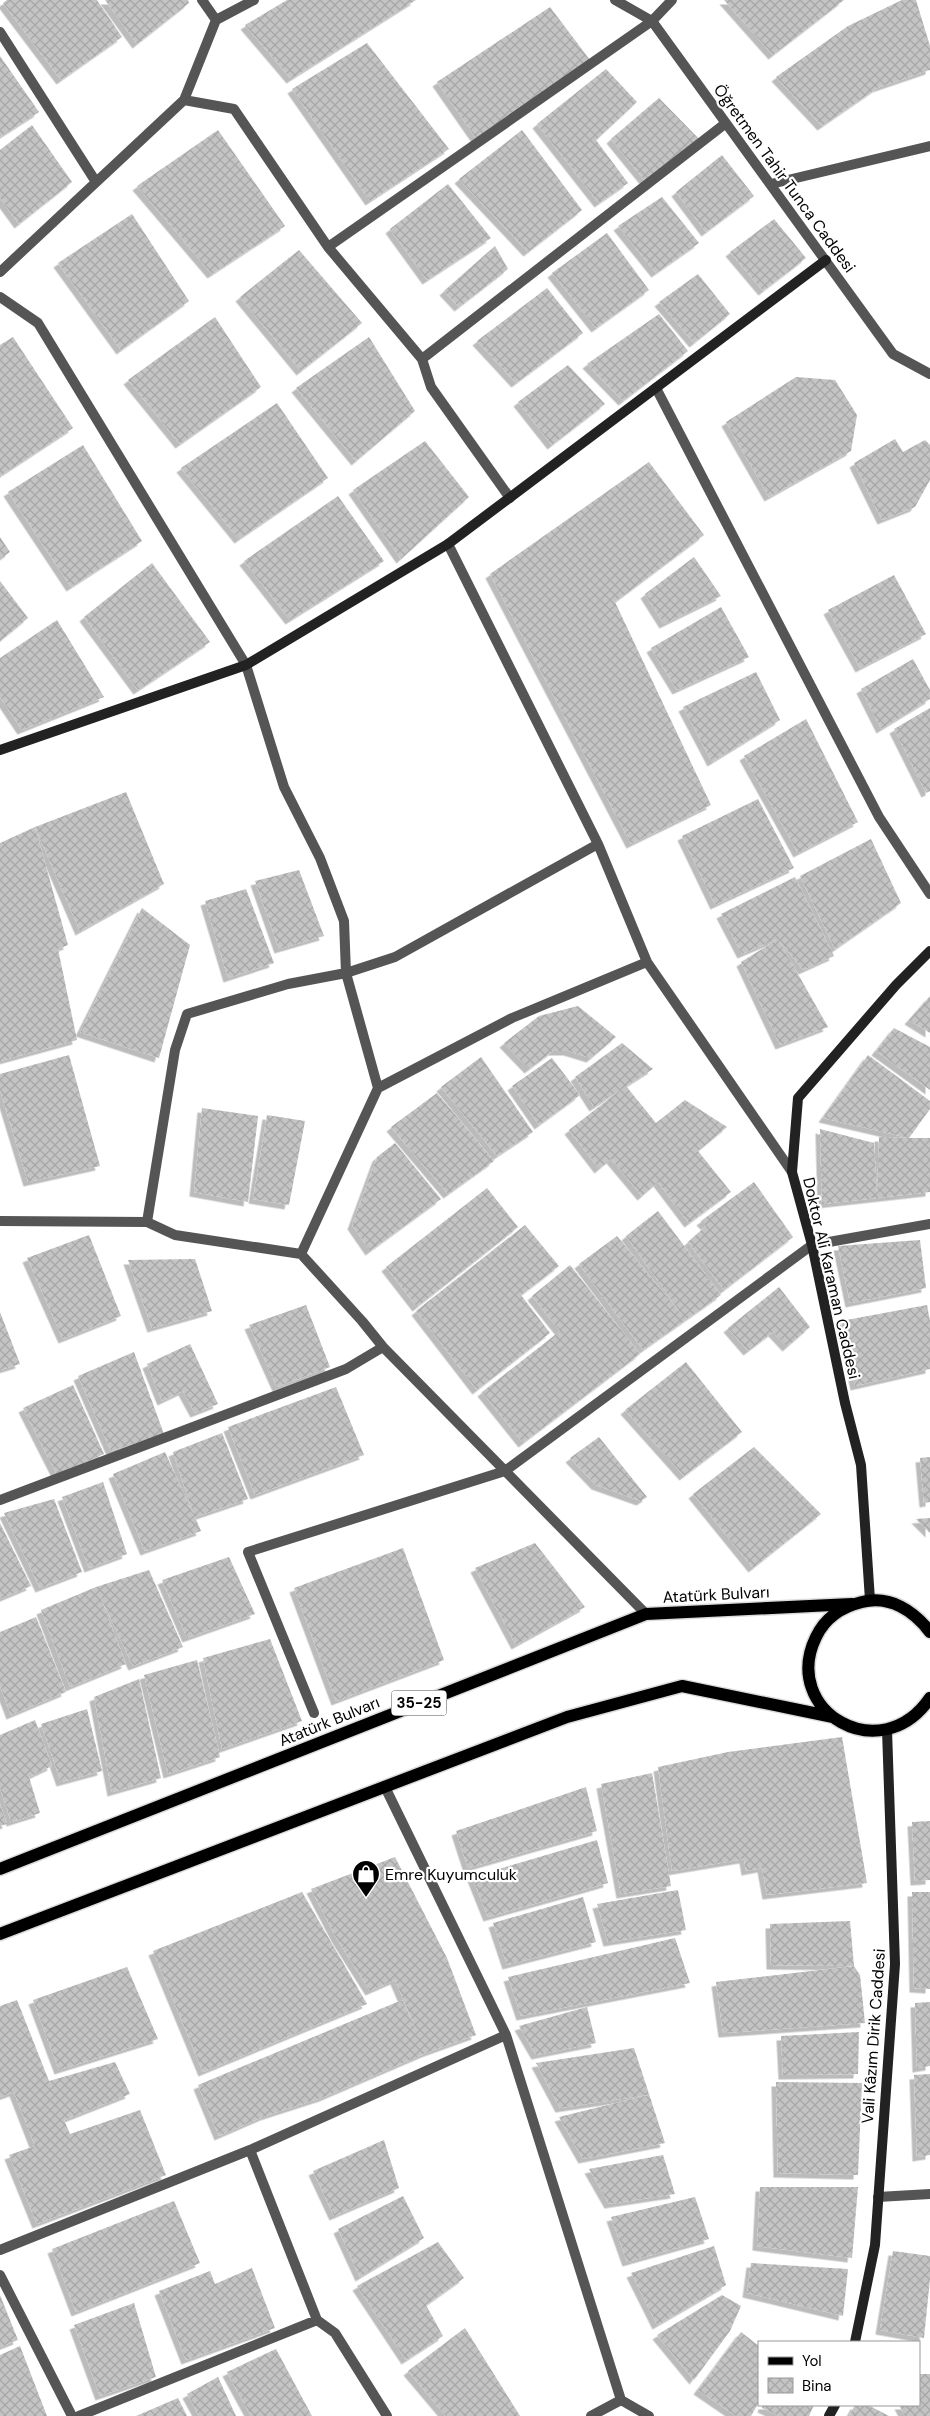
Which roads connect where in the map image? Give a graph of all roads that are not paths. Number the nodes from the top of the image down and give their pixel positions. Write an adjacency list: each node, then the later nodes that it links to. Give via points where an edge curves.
1 (202, 0): 5 (street)
2 (254, 0): 5 (street)
3 (615, 0): 6 (street, Öğretmen Tahir Tunca Caddesi)
4 (672, 0): 6 (street)
5 (216, 20): 8 (street)
6 (652, 21): 9 (street, Öğretmen Tahir Tunca Caddesi); 13 (street)
7 (0, 32): 11 (street)
8 (184, 100): 11 (street); 13 (street, via 234,109)
9 (726, 124): 12 (street, Öğretmen Tahir Tunca Caddesi); 17 (street)
10 (930, 146): 12 (street)
11 (96, 182): 15 (street)
12 (771, 184): 14 (street, Öğretmen Tahir Tunca Caddesi)
13 (328, 247): 17 (street)
14 (826, 260): 18 (street, Öğretmen Tahir Tunca Caddesi, via 893,354); 19 (street)
15 (0, 272)
16 (0, 296): 22 (street, via 38,323)
17 (422, 359): 20 (street, via 431,387)
18 (930, 374)
19 (656, 388): 20 (street); 25 (street, via 879,817)
20 (510, 498): 21 (street)
21 (448, 544): 22 (street); 24 (street)
22 (246, 665): 23 (street); 28 (street, via 284,787 320,858 344,921)
23 (0, 750)
24 (598, 844): 27 (street); 28 (street, via 395,957)
25 (930, 894)
26 (930, 951): 30 (street, Doktor Ali Karaman Caddesi, via 798,1098)
27 (647, 962): 29 (street, via 512,1018); 30 (street)
28 (346, 973): 29 (street); 32 (street, via 288,984 187,1014 175,1050)
29 (378, 1088): 35 (street)
30 (792, 1172): 34 (street, Doktor Ali Karaman Caddesi)
31 (0, 1221): 32 (street)
32 (147, 1222): 35 (street, via 175,1235)
33 (930, 1224): 34 (street)
34 (812, 1245): 37 (street); 39 (street, Doktor Ali Karaman Caddesi, via 845,1402 862,1465)
35 (301, 1254): 36 (street)
36 (383, 1346): 37 (street); 38 (street, via 346,1369)
37 (505, 1471): 41 (street); 46 (street, via 248,1552)
38 (0, 1500)
39 (870, 1600): 40 (main road, 35-25); 42 (main road, 35-25, via 888,1601)
40 (852, 1604): 41 (main road, Atatürk Bulvarı / 35-25); 47 (main road, 35-25, via 835,1613 820,1627 808,1665 810,1684)
41 (646, 1614): 50 (main road, Atatürk Bulvarı / 35-25)
42 (925, 1619): 43 (main road, 35-25)
43 (930, 1632)
44 (930, 1698): 45 (main road, 35-25)
45 (926, 1709): 48 (main road, 35-25, via 906,1723)
46 (314, 1713)
47 (832, 1717): 48 (main road, 35-25, via 849,1727); 49 (main road, 35-25, via 682,1686 567,1717)
48 (887, 1730): 55 (street, Vali Kâzım Dirik Caddesi, via 894,1964)
49 (385, 1787): 51 (main road, 35-25); 52 (street)
50 (0, 1869)
51 (0, 1934)
52 (506, 2035): 53 (street); 60 (street)
53 (250, 2150): 56 (street); 58 (street)
54 (930, 2194): 55 (street)
55 (878, 2197): 59 (street, Vali Kâzım Dirik Caddesi, via 874,2245)
56 (0, 2250)
57 (0, 2275): 61 (street)
58 (317, 2320): 62 (street); 63 (street, via 335,2333)
59 (856, 2341)
60 (621, 2400): 64 (street); 65 (street)
61 (72, 2416)
62 (79, 2416)
63 (387, 2416)
64 (591, 2416)
65 (649, 2416)

